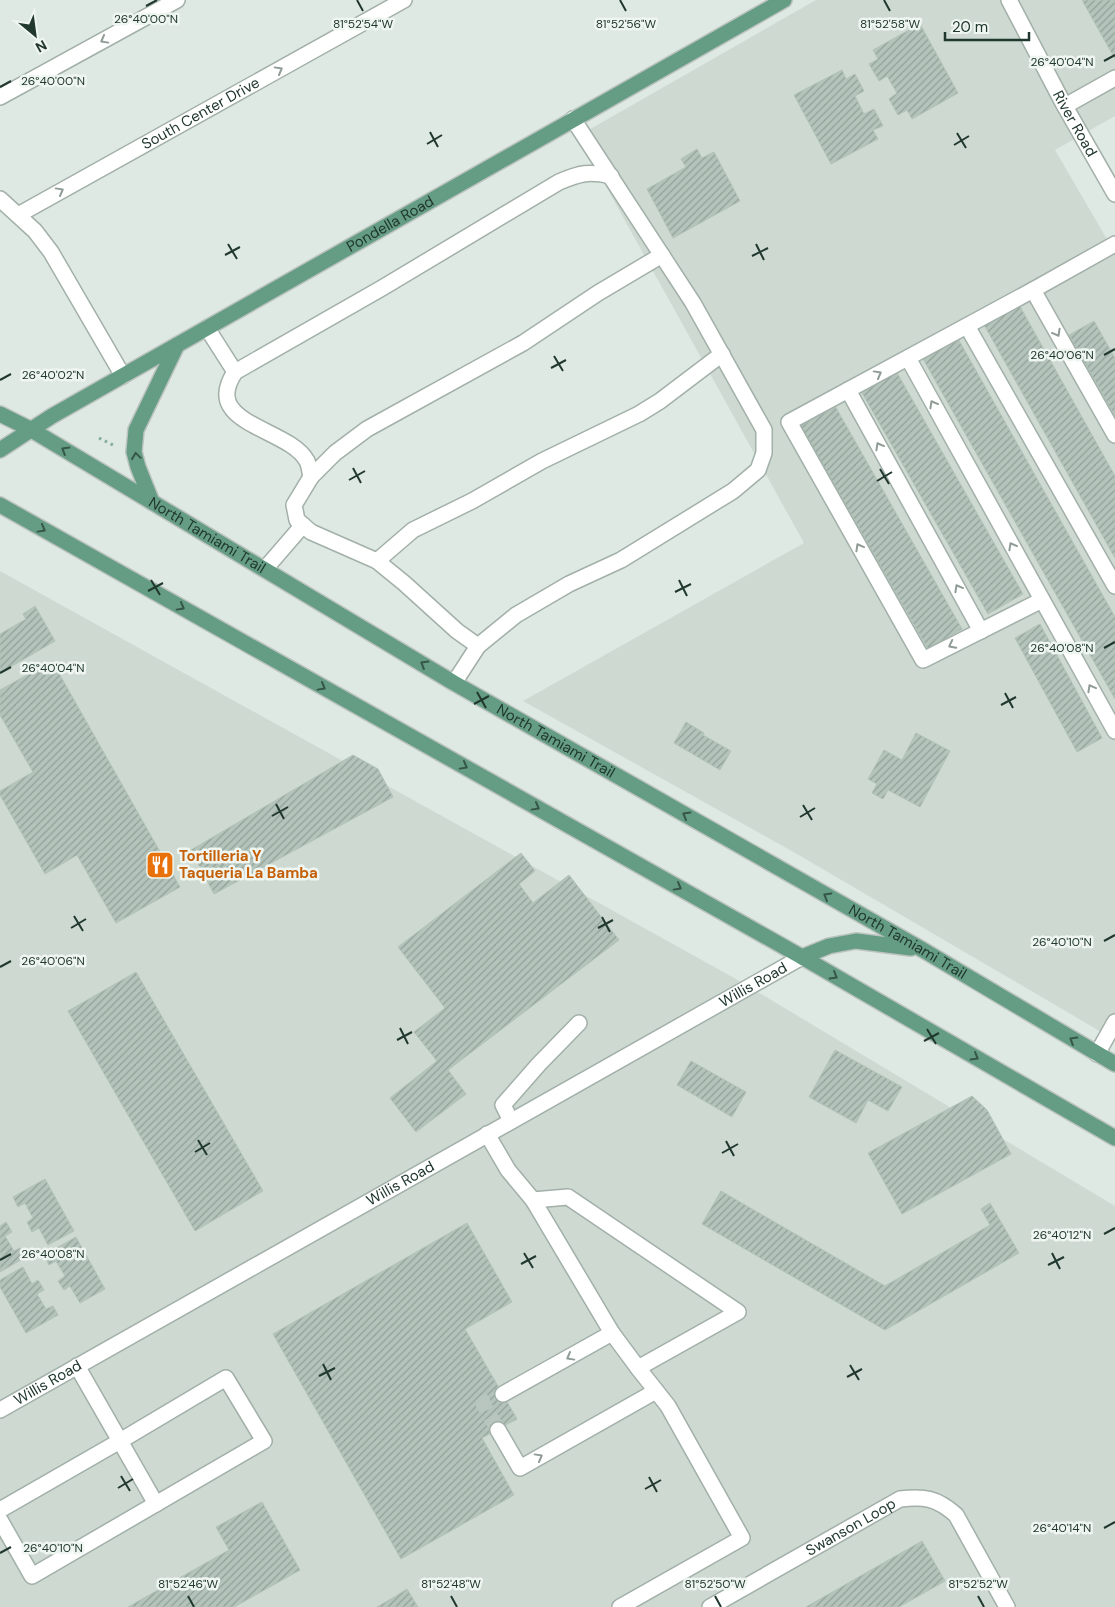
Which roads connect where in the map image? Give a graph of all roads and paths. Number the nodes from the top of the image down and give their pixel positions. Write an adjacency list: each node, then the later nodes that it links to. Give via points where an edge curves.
1 (177, 0): 6 (street, one-way to 6)
2 (404, 0): 12 (street, South Center Drive, one-way to 2)
3 (784, 0): 8 (main road, Pondella Road)
4 (1009, 0): 7 (street, River Road)
5 (1115, 78): 7 (street)
6 (0, 97)
7 (1065, 106): 10 (street, River Road)
8 (573, 119): 9 (street); 17 (main road, Pondella Road)
9 (611, 176): 14 (street); 21 (street, via 594,172 559,182)
10 (1115, 194)
11 (0, 199): 12 (street)
12 (18, 215): 22 (street, via 51,252)
13 (1115, 244): 15 (street)
14 (662, 255): 19 (street); 30 (street, via 523,343 367,429 335,453)
15 (1034, 290): 16 (street); 26 (street, one-way to 26)
16 (967, 326): 20 (street); 36 (street)
17 (207, 328): 18 (main road, Pondella Road); 21 (street)
18 (178, 345): 22 (main road, Pondella Road); 31 (main road, one-way to 18, via 134,452 136,430)
19 (722, 354): 34 (street, via 638,414 413,530); 39 (street, via 764,430 764,452 758,470 734,491 621,560 569,584 516,616)
20 (908, 358): 23 (street, one-way to 20); 37 (street, one-way to 20)
21 (235, 372): 30 (street, via 228,383 226,398 231,409 298,452 307,462)
22 (123, 376): 25 (main road, Pondella Road)
23 (848, 390): 38 (street, one-way to 23); 38 (street, one-way to 23, via 922,660 789,422)
24 (0, 414): 25 (main road, North Tamiami Trail)
25 (30, 429): 29 (main road, Pondella Road); 31 (main road, North Tamiami Trail, one-way to 25)
26 (1115, 435)
27 (99, 438): 28 (path)
28 (115, 446)
29 (0, 450)
30 (311, 477): 33 (street, via 294,505 297,520)
31 (152, 502): 35 (main road, North Tamiami Trail)
32 (0, 505): 43 (main road, one-way to 43)
33 (303, 525): 34 (street, via 311,532); 35 (street)
34 (377, 561): 39 (street)
35 (265, 569): 40 (main road, North Tamiami Trail, one-way to 35)
36 (1115, 586)
37 (1042, 600): 38 (street); 41 (street, one-way to 37)
38 (981, 631)
39 (478, 646): 40 (street)
40 (454, 682): 42 (main road, North Tamiami Trail, one-way to 40)
41 (1115, 731)
42 (923, 950): 43 (main road, via 856,941 829,946); 46 (main road, North Tamiami Trail, one-way to 42)
43 (802, 957): 48 (street, Willis Road); 50 (main road, one-way to 50)
44 (1115, 1022): 46 (street)
45 (579, 1024): 48 (street, via 503,1105)
46 (1097, 1054): 47 (main road, North Tamiami Trail)
47 (1115, 1064)
48 (511, 1121): 49 (street, Willis Road)
49 (486, 1134): 51 (street, via 508,1170); 53 (street, Willis Road)
50 (1115, 1138)
51 (534, 1200): 52 (street); 54 (street, via 568,1197 738,1312)
52 (612, 1333): 54 (street); 56 (street, one-way to 56)
53 (77, 1366): 57 (street, Willis Road); 59 (street)
54 (638, 1368): 55 (street)
55 (656, 1391): 58 (street, one-way to 55, via 520,1468); 63 (street, via 668,1406 742,1538)
56 (503, 1394)
57 (0, 1410)
58 (498, 1430)
59 (120, 1441): 60 (street); 60 (street, via 226,1378 264,1441); 61 (street)
60 (156, 1504): 62 (street, via 32,1576)
61 (0, 1510)
62 (0, 1520)
63 (620, 1607)
64 (710, 1607): 65 (street, Swanson Loop, via 900,1499 914,1497 932,1499 956,1515)
65 (1007, 1607)

